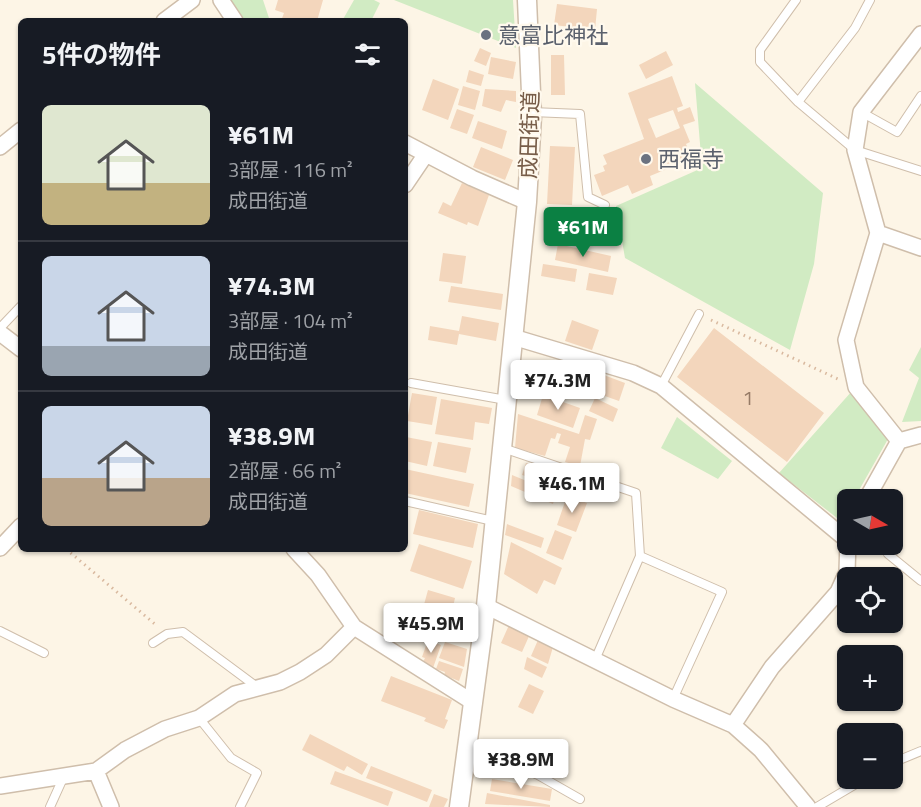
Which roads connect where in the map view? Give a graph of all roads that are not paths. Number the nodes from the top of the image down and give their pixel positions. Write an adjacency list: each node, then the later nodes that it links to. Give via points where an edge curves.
1 (192, 0): 6 (street)
2 (221, 0): 7 (street)
3 (527, 0): 11 (street, 成田街道)
4 (796, 0): 10 (lane, via 760,50 760,62)
5 (870, 0): 10 (lane, via 855,27)
6 (168, 18)
7 (233, 18)
8 (921, 34): 12 (street)
9 (921, 96): 12 (lane, via 897,132)
10 (798, 102): 16 (lane)
11 (532, 112): 20 (street, 成田街道); 21 (lane, via 580,114 588,197)
12 (861, 112): 16 (street)
13 (18, 132): 15 (street)
14 (408, 145): 17 (street)
15 (0, 147)
16 (855, 150): 18 (lane); 22 (street)
17 (426, 154): 19 (street); 20 (street)
18 (921, 171)
19 (408, 181)
20 (527, 202): 28 (street, 成田街道)
21 (605, 206)
22 (879, 233): 23 (street); 34 (street, via 846,340 856,387)
23 (921, 248)
24 (18, 309): 26 (lane)
25 (699, 314): 31 (lane)
26 (0, 328)
27 (0, 333): 29 (street)
28 (513, 337): 31 (street, via 633,373); 32 (street, 成田街道)
29 (18, 347)
30 (411, 383): 32 (lane)
31 (661, 386): 40 (street)
32 (506, 400): 35 (street, 成田街道)
33 (921, 435): 34 (street)
34 (899, 441): 36 (street)
35 (502, 448): 38 (street, 成田街道); 45 (lane, via 636,493)
36 (872, 489)
37 (408, 502): 38 (lane)
38 (495, 522): 47 (street, 成田街道)
39 (18, 529): 41 (street)
40 (837, 532)
41 (0, 548)
42 (297, 552): 48 (street)
43 (847, 555): 57 (street, via 847,572 838,592 772,667)
44 (889, 555): 46 (lane)
45 (640, 556): 52 (lane); 54 (lane, via 722,592)
46 (921, 581)
47 (486, 606): 52 (street); 55 (street, 成田街道)
48 (354, 627): 53 (street, via 326,656 280,682); 55 (street)
49 (0, 631): 51 (lane)
50 (153, 643): 53 (lane, via 167,634 183,633)
51 (44, 653)
52 (595, 660): 54 (street)
53 (257, 687): 56 (street, via 235,694)
54 (673, 699): 57 (street)
55 (474, 703): 58 (street, 成田街道)
56 (199, 718): 61 (street, via 145,740); 68 (lane, via 231,758 257,773)
57 (733, 725): 70 (street, via 762,750)
58 (468, 746): 65 (lane, via 538,775); 69 (street, 成田街道)
59 (921, 751): 60 (lane)
60 (903, 758)
61 (96, 771): 62 (street); 67 (street)
62 (64, 776): 63 (street); 66 (lane)
63 (0, 786)
64 (847, 789): 71 (lane)
65 (580, 799)
66 (50, 807)
67 (111, 807)
68 (240, 807)
69 (459, 807)
70 (808, 807)
71 (817, 807)

